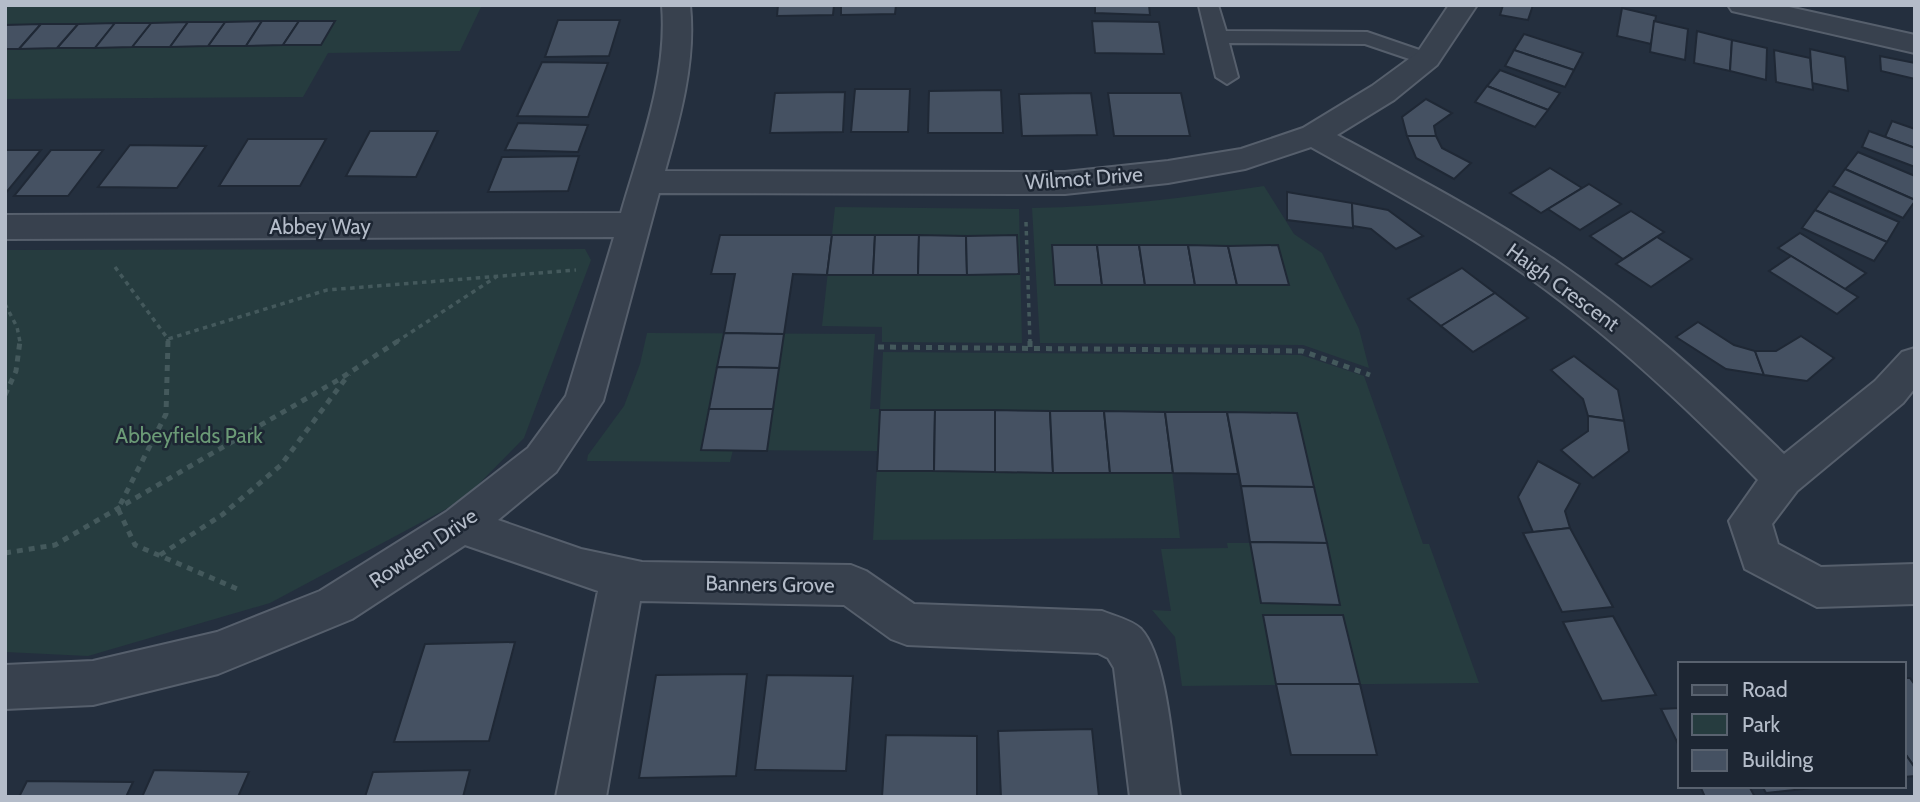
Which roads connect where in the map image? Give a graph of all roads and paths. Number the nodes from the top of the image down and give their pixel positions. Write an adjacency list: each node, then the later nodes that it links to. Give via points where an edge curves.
1 (676, 5): 10 (street, Rowden Drive, via 678,26 668,105)
2 (1209, 5): 5 (lane)
3 (1463, 5): 7 (street, Wilmot Drive)
4 (1742, 5): 6 (street)
5 (1218, 37): 7 (lane, via 1367,38); 8 (lane)
6 (1915, 44)
7 (1427, 59): 9 (street, Wilmot Drive, via 1383,93)
8 (1227, 77)
9 (1314, 135): 11 (street, Wilmot Drive, via 1245,159 1168,172); 25 (street, Haigh Crescent, via 1504,244 1615,325 1725,421)
10 (648, 182): 11 (street, Wilmot Drive); 12 (street, Rowden Drive)
11 (1024, 183): 20 (path)
12 (635, 225): 14 (street, Abbey Way); 15 (street, Rowden Drive)
13 (5, 227): 14 (street, Abbey Way)
14 (125, 227): 18 (path, via 108,254)
15 (622, 266): 16 (path); 27 (street, Rowden Drive, via 584,401 542,460)
16 (497, 277): 18 (path, via 327,290); 22 (path)
17 (5, 304): 24 (path, via 22,335 17,375)
18 (168, 339): 26 (path, via 166,414)
19 (878, 347): 20 (path)
20 (1030, 347): 23 (path, via 1302,351)
21 (1915, 362): 25 (street, via 1889,392)
22 (351, 371): 26 (path); 29 (path, via 281,465 222,515)
23 (1370, 375)
24 (5, 395)
25 (1783, 479): 31 (street, via 1750,521 1760,556 1817,587)
26 (118, 509): 28 (path, via 55,545); 29 (path, via 135,545)
27 (461, 525): 30 (street, Banners Grove, via 581,568); 32 (street, Rowden Drive, via 337,605)
28 (5, 553)
29 (160, 556): 32 (path)
30 (623, 577): 34 (street); 35 (street, Banners Grove, via 642,582 852,585 907,624 1102,632 1124,643 1136,662)
31 (1915, 584)
32 (304, 618): 33 (street, Rowden Drive, via 218,653 93,683)
33 (5, 687)
34 (581, 797)
35 (1155, 797)

